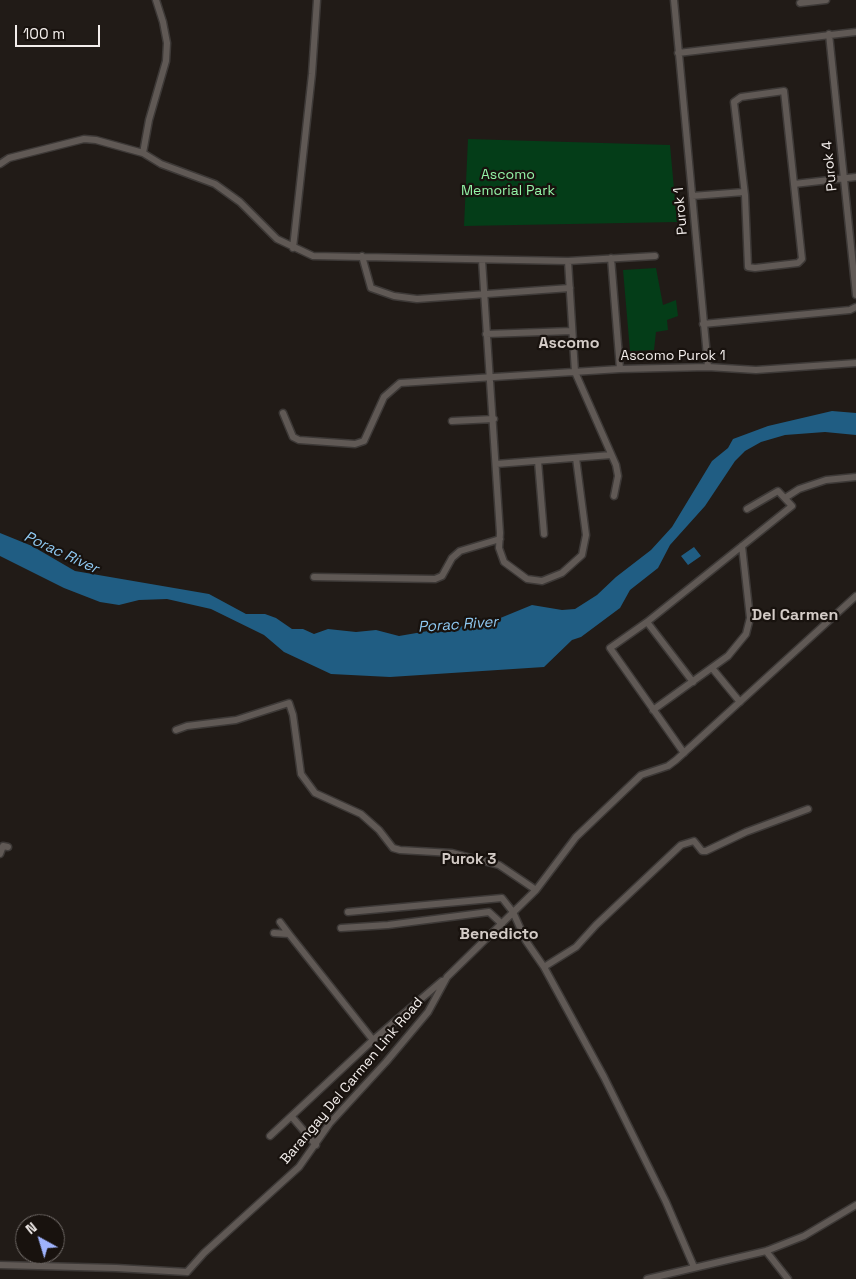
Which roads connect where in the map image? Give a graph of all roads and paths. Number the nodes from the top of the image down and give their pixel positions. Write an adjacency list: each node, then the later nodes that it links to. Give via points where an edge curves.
1 (156, 0): 9 (street, via 165,29 166,61)
2 (317, 0): 16 (street)
3 (674, 0): 8 (street, Purok 1)
4 (826, 0): 5 (street)
5 (800, 3)
6 (856, 32): 7 (street)
7 (829, 34): 8 (street); 12 (street, Purok 4)
8 (678, 53): 15 (street, Purok 1)
9 (143, 153): 10 (street, via 96,140 84,140 9,158); 16 (street, via 161,164 215,184)
10 (0, 164)
11 (856, 177): 12 (street)
12 (844, 178): 13 (street); 23 (street, Purok 4)
13 (794, 184): 14 (street, via 802,259 798,263 748,266); 14 (street, via 784,91 741,97 734,102)
14 (744, 192): 15 (street)
15 (692, 196): 26 (street, Purok 1)
16 (293, 248): 17 (street, via 313,256)
17 (362, 256): 20 (street); 24 (street, via 368,284 378,291 418,299)
18 (655, 256): 19 (street)
19 (611, 258): 21 (street); 31 (street)
20 (482, 260): 21 (street); 24 (street)
21 (568, 260): 22 (street)
22 (570, 288): 24 (street); 27 (street)
23 (856, 295)
24 (483, 296): 28 (street)
25 (856, 307): 26 (street)
26 (703, 324): 30 (street, Purok 1)
27 (572, 331): 28 (street); 32 (street)
28 (486, 334): 33 (street)
29 (856, 363): 30 (street, Ascomo Purok 1, via 756,370)
30 (708, 367): 31 (street, Ascomo Purok 1)
31 (620, 369): 32 (street, Ascomo Purok 1)
32 (575, 372): 33 (street, Ascomo Purok 1); 37 (street)
33 (491, 377): 34 (street, Ascomo Purok 1, via 400,383 384,397 364,441 360,443 300,440 294,437); 35 (street)
34 (283, 413)
35 (494, 419): 36 (street); 40 (street)
36 (452, 422)
37 (611, 455): 38 (street); 42 (street, via 618,476)
38 (576, 458): 39 (street); 46 (street, via 586,534 582,555 574,564 542,581 527,579 504,562 500,556)
39 (538, 461): 40 (street); 45 (street)
40 (496, 464): 46 (street)
41 (856, 477): 43 (street, via 826,480 799,489)
42 (614, 496)
43 (785, 498): 44 (street, via 778,491); 47 (street, via 792,506)
44 (747, 509)
45 (544, 534)
46 (500, 539): 48 (street, via 460,551 442,576 435,579)
47 (742, 546): 50 (street); 51 (street, via 749,627 742,641)
48 (314, 577)
49 (856, 596): 53 (street, Barangay Del Carmen Link Road)
50 (647, 622): 52 (street); 54 (street, via 610,648)
51 (712, 668): 52 (street); 53 (street)
52 (693, 682): 54 (street)
53 (740, 702): 56 (street, Barangay Del Carmen Link Road)
54 (653, 710): 56 (street)
55 (176, 730): 60 (street, via 236,720 289,703 301,774 315,793 361,814 380,830 393,848 452,853 499,865)
56 (684, 752): 60 (street, Barangay Del Carmen Link Road, via 668,766 648,771 632,782 576,837)
57 (808, 809): 68 (street, via 746,832 706,852 694,841 681,844 576,947)
58 (8, 847): 59 (street, via 3,846)
59 (0, 854)
60 (536, 890): 62 (street, Barangay Del Carmen Link Road)
61 (348, 912): 62 (street, via 502,898)
62 (513, 912): 64 (street, Barangay Del Carmen Link Road); 68 (street, via 526,941)
63 (280, 922): 67 (street)
64 (502, 924): 65 (street, via 489,912); 69 (street, Barangay Del Carmen Link Road)
65 (342, 928)
66 (274, 933): 67 (street)
67 (289, 934): 70 (street)
68 (544, 967): 77 (street, via 604,1077 666,1202)
69 (447, 977): 70 (street); 73 (street, Barangay Del Carmen Link Road, via 428,1012 330,1123)
70 (373, 1040): 71 (street)
71 (292, 1117): 72 (street); 73 (street)
72 (270, 1136)
73 (316, 1145): 78 (street, Barangay Del Carmen Link Road, via 299,1167 204,1254)
74 (856, 1205): 75 (street, via 804,1236)
75 (766, 1251): 77 (street); 80 (street)
76 (0, 1265): 78 (street, via 116,1268)
77 (694, 1267): 79 (street)
78 (187, 1276)
79 (646, 1279)
80 (788, 1279)

